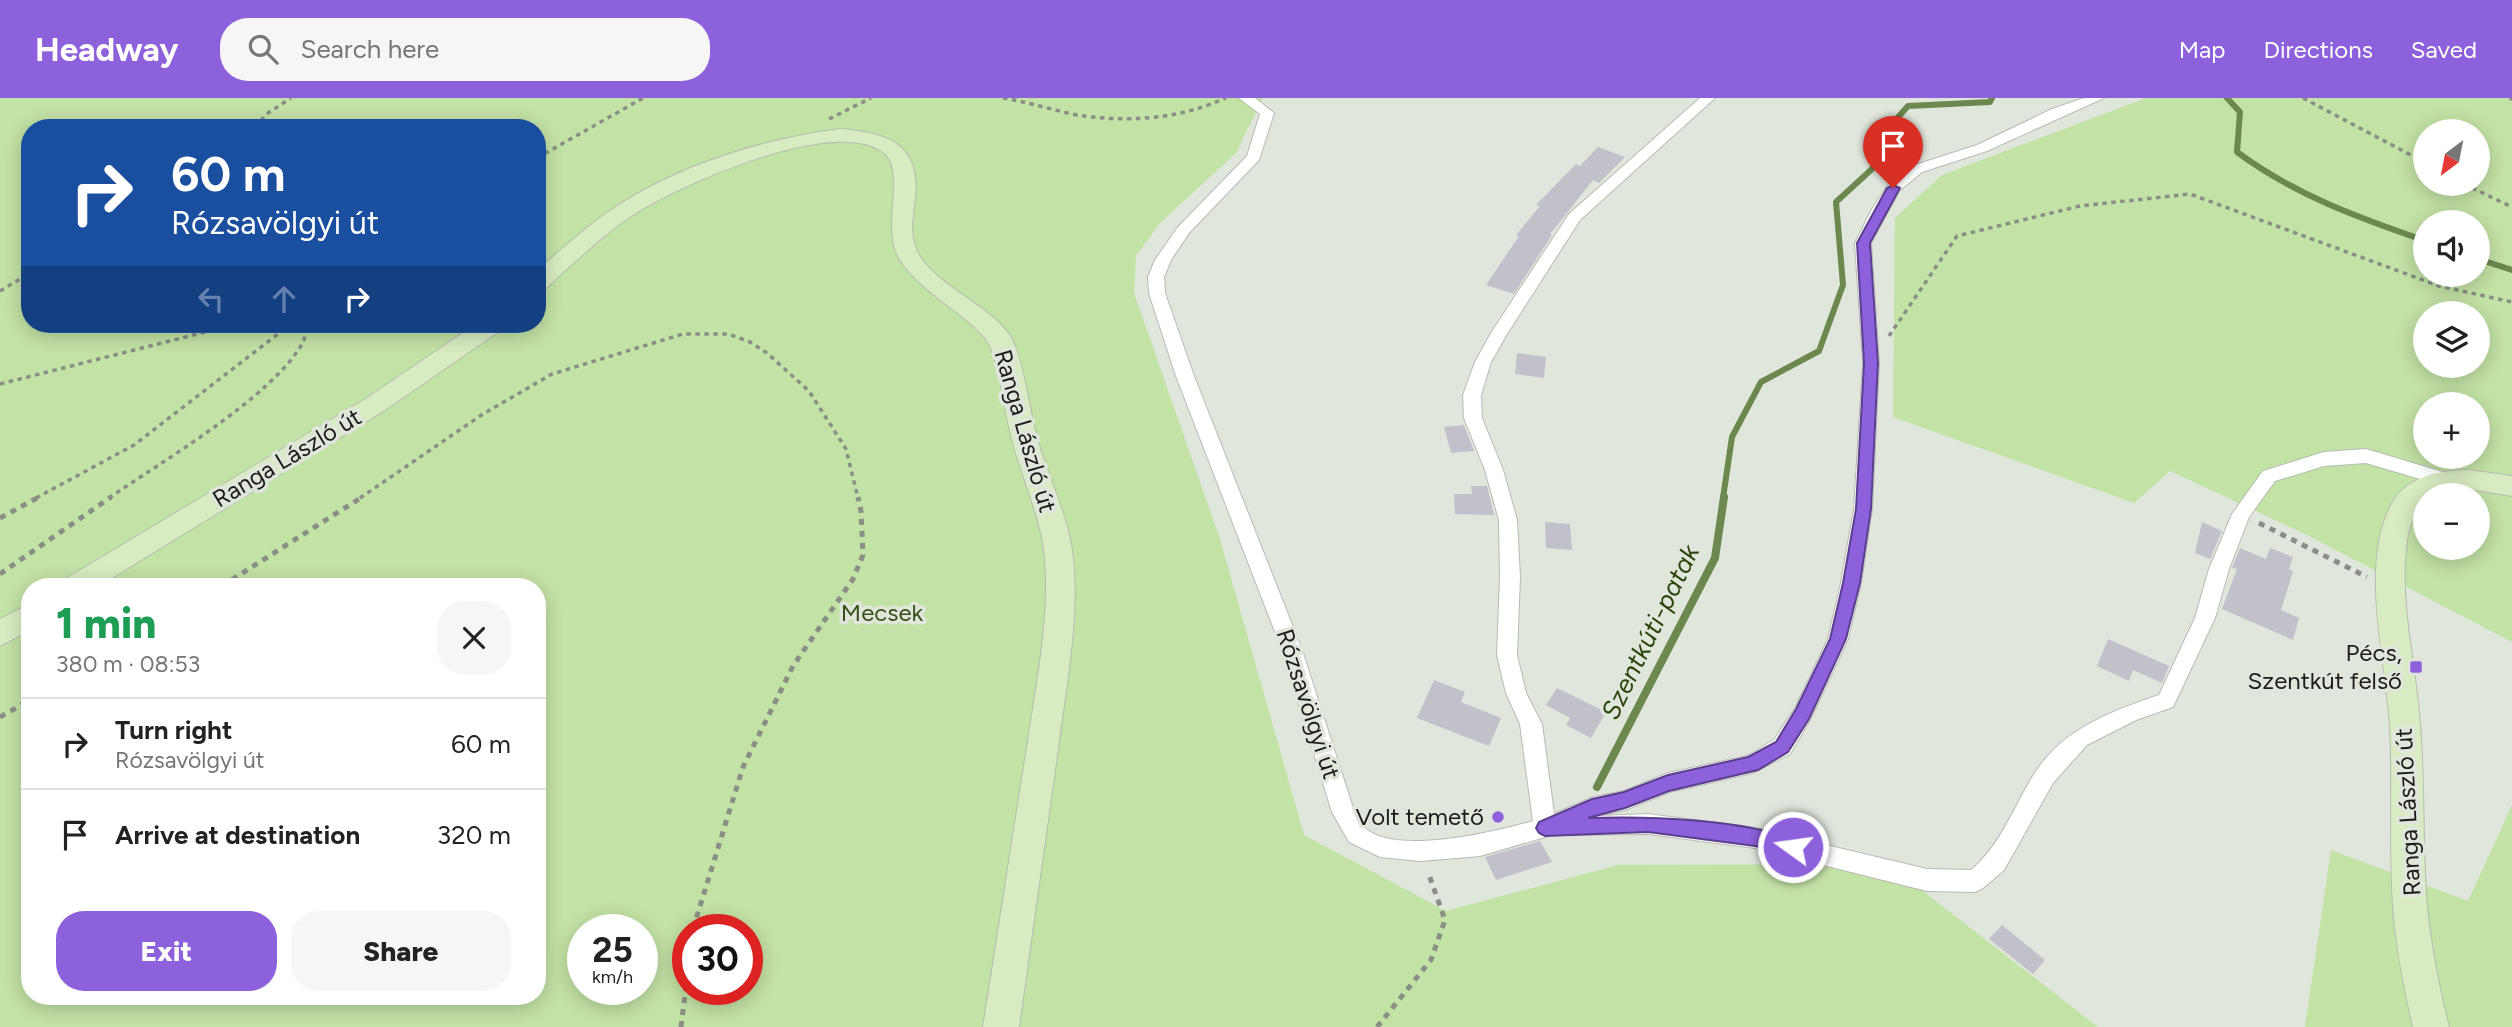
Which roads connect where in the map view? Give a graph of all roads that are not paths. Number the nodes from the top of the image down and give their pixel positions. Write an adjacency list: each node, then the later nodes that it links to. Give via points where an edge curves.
1 (1246, 98): 11 (street, Rózsavölgyi út, via 1266,113 1254,158 1183,230 1163,260 1156,277 1157,293 1292,650 1343,812 1357,835 1380,847 1420,851 1480,846)
2 (1708, 98): 11 (street, via 1574,218 1499,332 1472,395 1473,418 1508,520 1507,655 1516,693 1531,723)
3 (2097, 98): 11 (street, Rózsavölgyi út, via 1982,148 1917,169 1893,188 1863,243 1871,363 1863,509 1852,583 1838,639 1782,747 1752,764 1668,783 1592,807)
4 (546, 276): 12 (main road, Ranga László út, via 608,222 640,201 754,154 844,134 878,141 892,149 901,162 906,174 899,225 906,253 916,268 1000,341 1057,544 1057,648)
5 (479, 333): 8 (main road, Ranga László út, via 376,404)
6 (2447, 480): 7 (main road, Ranga László út, via 2481,479); 11 (street, via 2366,456 2325,459 2269,476 2241,514 2205,618 2166,701 2079,739 2045,776 1996,863 1975,881 1927,880 1755,838 1648,824); 13 (main road, Ranga László út, via 2417,490 2404,506 2396,526 2392,561 2417,964)
7 (2512, 486)
8 (90, 578)
9 (21, 621): 10 (main road)
10 (0, 634)
11 (1545, 828)
12 (1001, 1027)
13 (2431, 1027)

